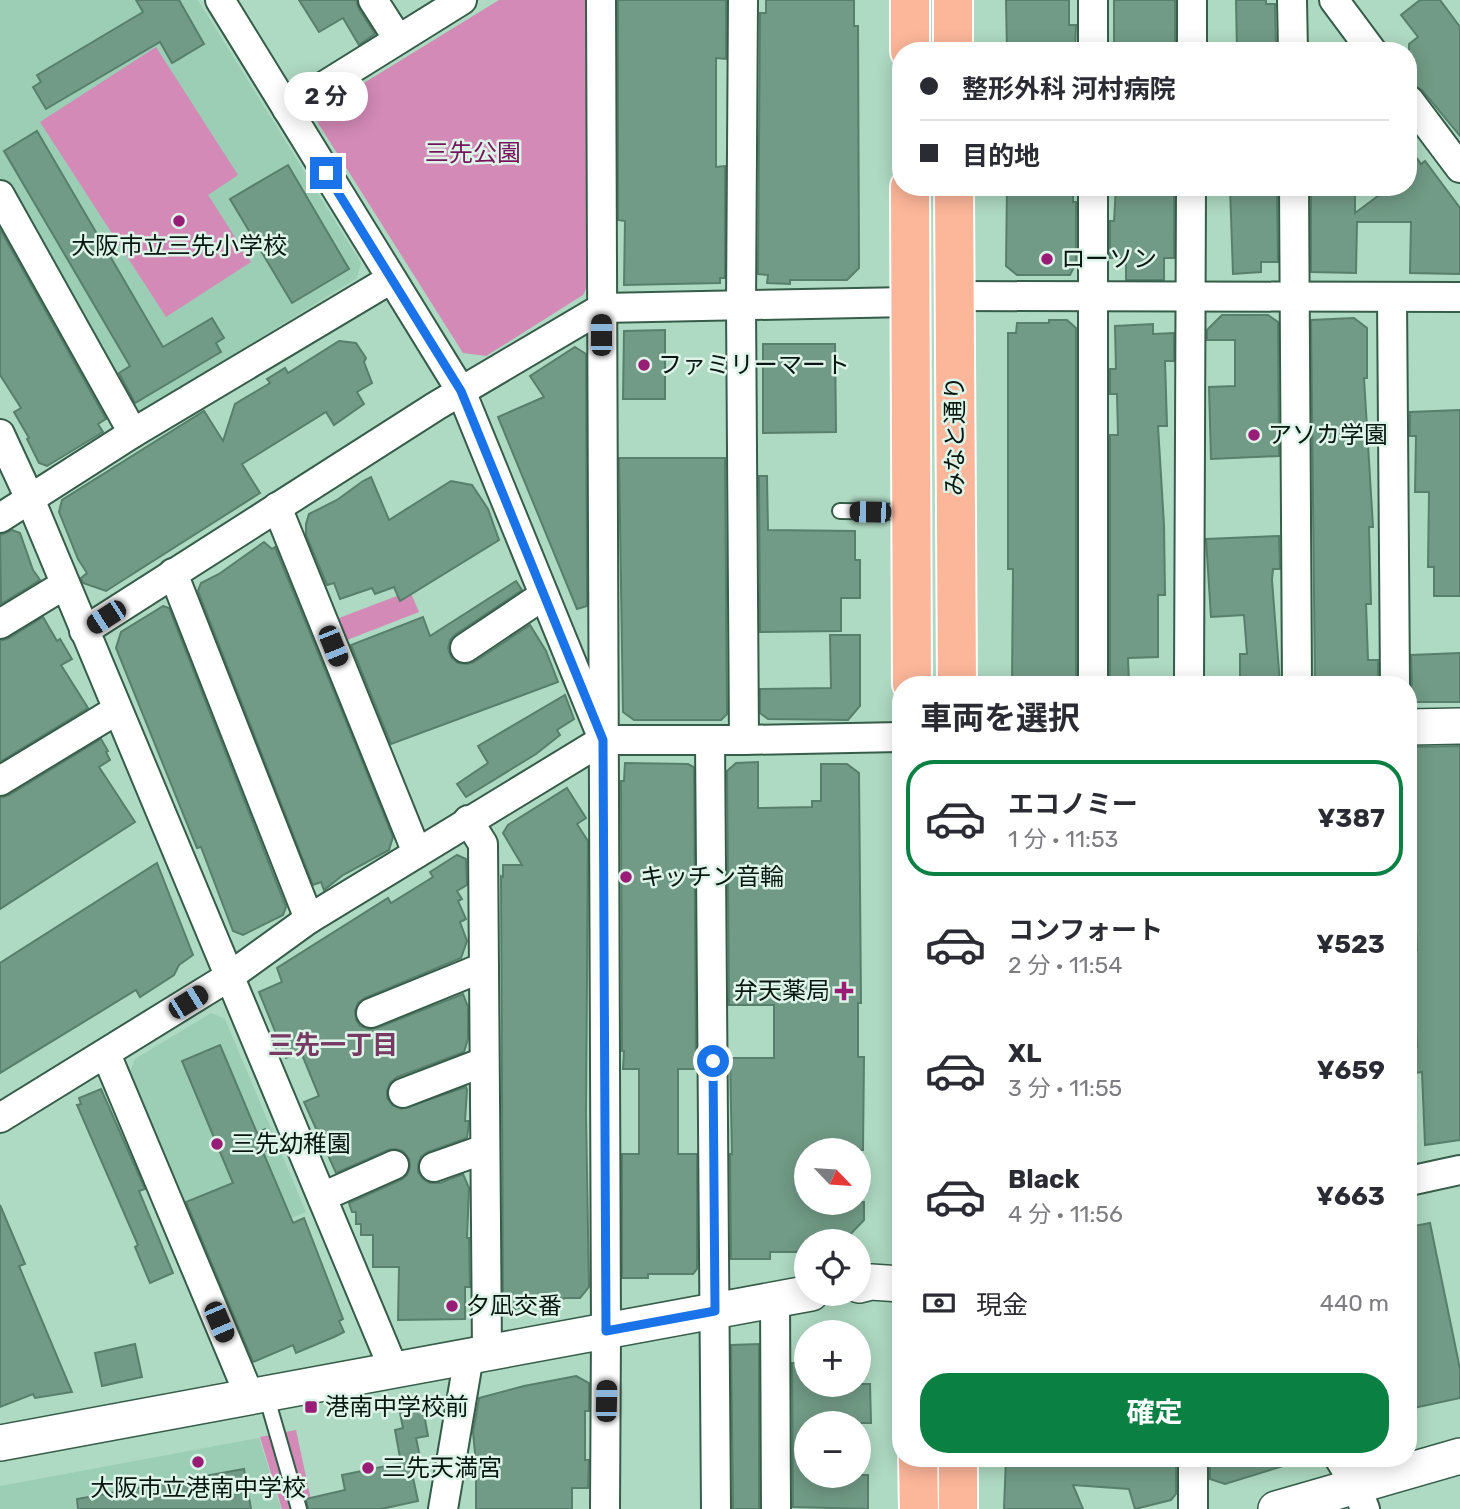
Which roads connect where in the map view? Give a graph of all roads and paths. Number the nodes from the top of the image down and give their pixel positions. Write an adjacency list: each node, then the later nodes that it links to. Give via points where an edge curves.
1 (220, 0): 19 (street)
2 (373, 0): 12 (street)
3 (601, 0): 37 (street)
4 (743, 0): 36 (street)
5 (910, 0): 13 (highway)
6 (953, 0): 14 (highway)
7 (1093, 0): 15 (street)
8 (1192, 0): 16 (street)
9 (1292, 0): 17 (street)
10 (1334, 0): 18 (street)
11 (460, 1): 12 (street)
12 (398, 39): 19 (street)
13 (910, 42)
14 (953, 42)
15 (1093, 42)
16 (1192, 42)
17 (1293, 42)
18 (1365, 42)
19 (287, 109): 28 (street)
20 (1417, 111): 21 (street)
21 (1460, 168)
22 (0, 195): 39 (street)
23 (909, 196): 35 (highway, みなと通り)
24 (954, 196): 29 (highway, みなと通り)
25 (1093, 196): 30 (street)
26 (1191, 196): 31 (street)
27 (1294, 196): 32 (street)
28 (391, 279): 38 (street); 39 (street)
29 (954, 296): 30 (street); 55 (highway, みなと通り)
30 (1094, 296): 31 (street); 56 (street)
31 (1191, 296): 32 (street); 57 (street)
32 (1295, 297): 34 (street); 58 (street)
33 (1460, 297): 34 (street)
34 (1392, 298): 59 (street)
35 (909, 302): 36 (street); 44 (highway, みなと通り)
36 (741, 305): 37 (street); 66 (street)
37 (602, 308): 38 (street); 50 (street)
38 (461, 391): 42 (street); 48 (street)
39 (133, 433): 41 (street)
40 (0, 434): 41 (street)
41 (30, 499): 45 (street); 47 (street)
42 (277, 507): 46 (street); 69 (street)
43 (840, 511): 44 (lane)
44 (910, 512): 54 (highway, みなと通り)
45 (0, 518)
46 (173, 573): 51 (street); 70 (street)
47 (64, 585): 49 (street); 51 (street)
48 (544, 595): 52 (street); 53 (street)
49 (0, 624)
50 (603, 627): 52 (street); 64 (street)
51 (84, 631): 60 (street)
52 (564, 642): 64 (street)
53 (465, 648)
54 (912, 676)
55 (957, 676)
56 (1093, 676)
57 (1189, 676)
58 (1297, 676)
59 (1395, 676)
60 (117, 710): 67 (street); 72 (street)
61 (1460, 726): 62 (street)
62 (1417, 727)
63 (892, 737): 66 (street)
64 (603, 740): 65 (street); 68 (street); 89 (street)
65 (710, 740): 66 (street); 88 (street)
66 (744, 740)
67 (0, 781)
68 (468, 820): 69 (street); 71 (street, via 482,844)
69 (417, 853): 70 (street)
70 (309, 919): 72 (street)
71 (484, 967): 73 (street); 75 (street)
72 (230, 976): 74 (street); 83 (street)
73 (371, 1013)
74 (106, 1054): 77 (street); 92 (street)
75 (485, 1062): 76 (street); 78 (street)
76 (403, 1093)
77 (0, 1118)
78 (485, 1149): 80 (street); 90 (street)
79 (394, 1165): 83 (street)
80 (434, 1167)
81 (1460, 1170): 82 (street)
82 (1417, 1179)
83 (322, 1197): 91 (street)
84 (871, 1282): 85 (street)
85 (892, 1283)
86 (794, 1296): 87 (street)
87 (775, 1300): 88 (street); 103 (street)
88 (715, 1311): 89 (street); 102 (street)
89 (606, 1331): 90 (street); 101 (street)
90 (478, 1355): 91 (street); 100 (street)
91 (394, 1370): 92 (street)
92 (258, 1395): 93 (street); 99 (lane)
93 (0, 1443)
94 (1460, 1456): 98 (street)
95 (918, 1467): 104 (highway)
96 (958, 1467): 105 (highway)
97 (1193, 1467): 106 (street)
98 (1353, 1484): 107 (street)
99 (299, 1509)
100 (443, 1509)
101 (605, 1509)
102 (716, 1509)
103 (776, 1509)
104 (919, 1509)
105 (958, 1509)
106 (1193, 1509)
107 (1276, 1509)

